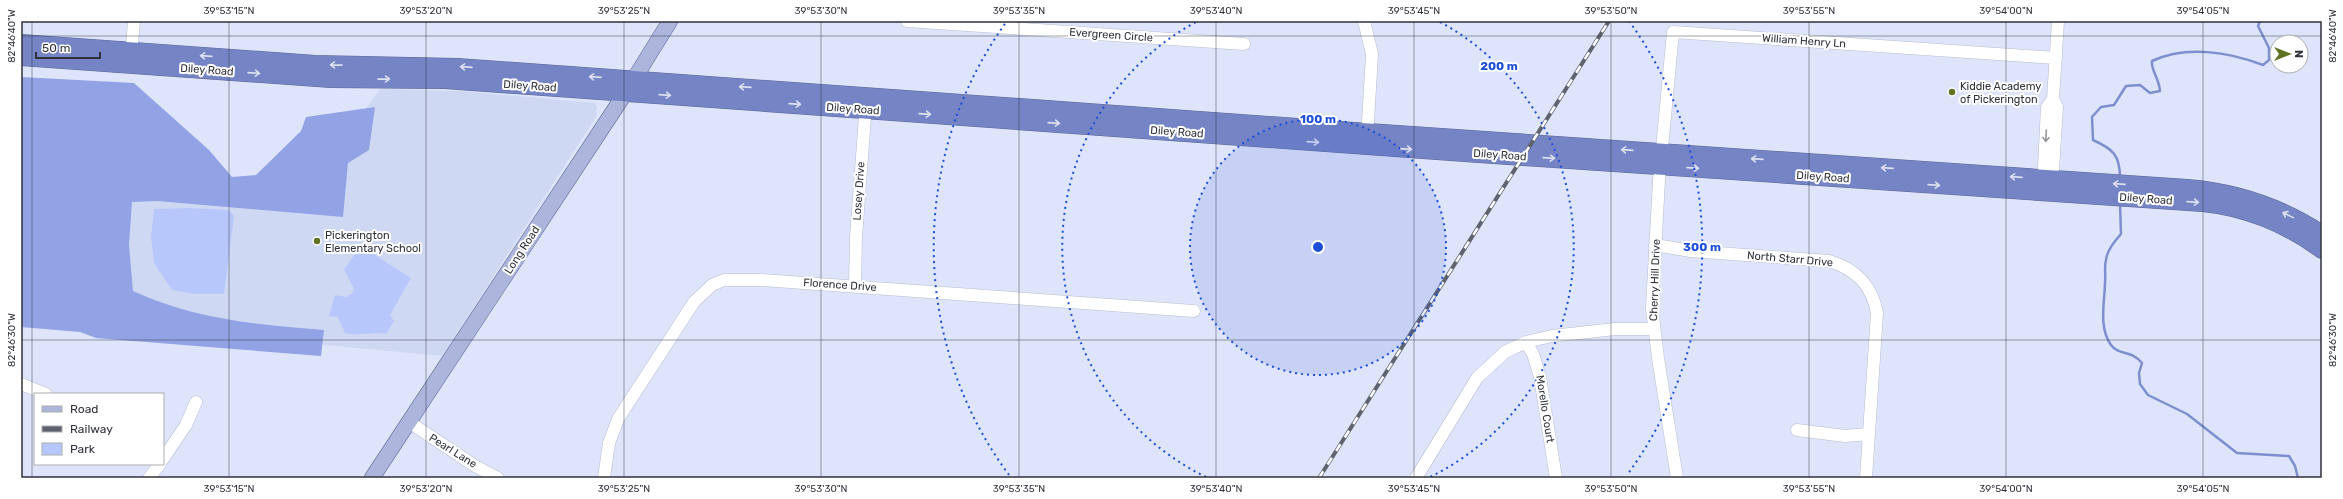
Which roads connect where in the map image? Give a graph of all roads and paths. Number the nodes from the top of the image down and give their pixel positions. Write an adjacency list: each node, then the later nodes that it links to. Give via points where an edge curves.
1 (134, 21): 10 (street)
2 (670, 21): 12 (main road, Long Road)
3 (907, 21): 6 (street, Evergreen Circle)
4 (1364, 21): 14 (street, via 1372,54)
5 (2058, 21): 11 (street)
6 (1033, 25): 8 (street, Evergreen Circle)
7 (21, 43): 10 (highway, Diley Road)
8 (1244, 44)
9 (21, 57): 10 (highway, Diley Road)
10 (131, 58): 12 (highway, Diley Road, via 325,78 427,78)
11 (2056, 58): 15 (street, William Henry Ln, via 1673,32); 16 (street, via 2053,99 2047,107 2044,168)
12 (630, 86): 13 (highway, Diley Road); 28 (main road, Long Road)
13 (866, 103): 14 (highway, Diley Road); 21 (street, Losey Drive)
14 (1367, 139): 15 (highway, Diley Road)
15 (1662, 159): 16 (highway, Diley Road); 19 (street, Cherry Hill Drive)
16 (2048, 182): 17 (highway, Diley Road)
17 (2141, 192): 18 (highway, Diley Road, one-way to 17, via 2279,210 2236,196 2196,189); 20 (highway, Diley Road, one-way to 20, via 2236,209 2276,223)
18 (2322, 234)
19 (1655, 245): 23 (street, Cherry Hill Drive); 30 (street, North Starr Drive, via 1691,251 1829,261 1841,264 1859,275 1870,289 1877,313)
20 (2322, 250)
21 (855, 286): 22 (street, Florence Drive); 36 (street, Florence Drive, via 736,279 724,280 702,293 618,419 609,443)
22 (1194, 311)
23 (1653, 329): 24 (street, via 1615,329 1552,336); 39 (street, Cherry Hill Drive)
24 (1526, 342): 37 (street, via 1505,352 1477,378); 38 (street, Morello Court, via 1533,354 1540,377)
25 (21, 384): 26 (street)
26 (44, 393)
27 (196, 402): 31 (street, via 186,425)
28 (409, 422): 34 (main road, Long Road); 35 (street, Pearl Lane)
29 (1797, 430): 30 (street, via 1845,436)
30 (1869, 434): 40 (street, North Starr Drive)
31 (164, 456)
32 (157, 465): 33 (street)
33 (149, 478)
34 (372, 478)
35 (498, 478)
36 (604, 478)
37 (1416, 478)
38 (1556, 478)
39 (1677, 478)
40 (1866, 478)

